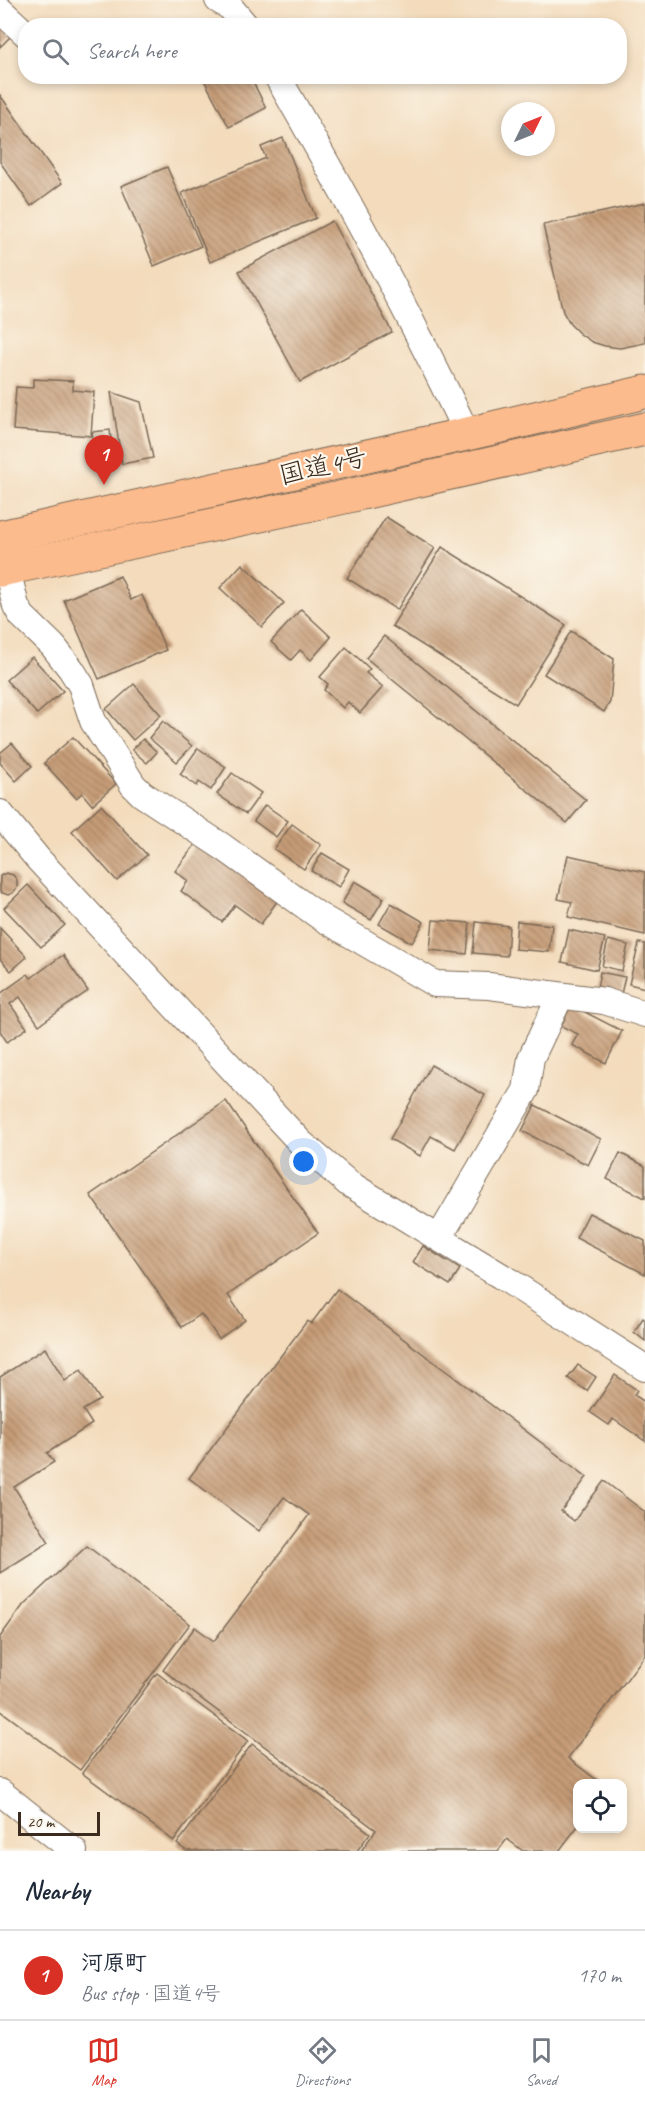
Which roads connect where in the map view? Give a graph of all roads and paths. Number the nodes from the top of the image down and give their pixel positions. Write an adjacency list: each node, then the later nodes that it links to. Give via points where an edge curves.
1 (218, 0): 3 (street)
2 (0, 10): 4 (street)
3 (239, 18)
4 (18, 27)
5 (282, 84): 8 (street, via 350,203)
6 (645, 392): 8 (highway, 国道4号)
7 (645, 429): 10 (highway, 国道4号)
8 (467, 434): 9 (highway, 国道4号)
9 (0, 537)
10 (3, 569): 12 (street, via 22,616 71,669 93,721 142,794 319,916 435,984 489,986)
11 (0, 813): 14 (street, via 38,859 302,1143 348,1183)
12 (560, 996): 13 (street, via 604,1001); 14 (street, via 531,1058 526,1090)
13 (645, 1014)
14 (439, 1238): 15 (street)
15 (645, 1368)
16 (0, 1792): 17 (street)
17 (74, 1851)

